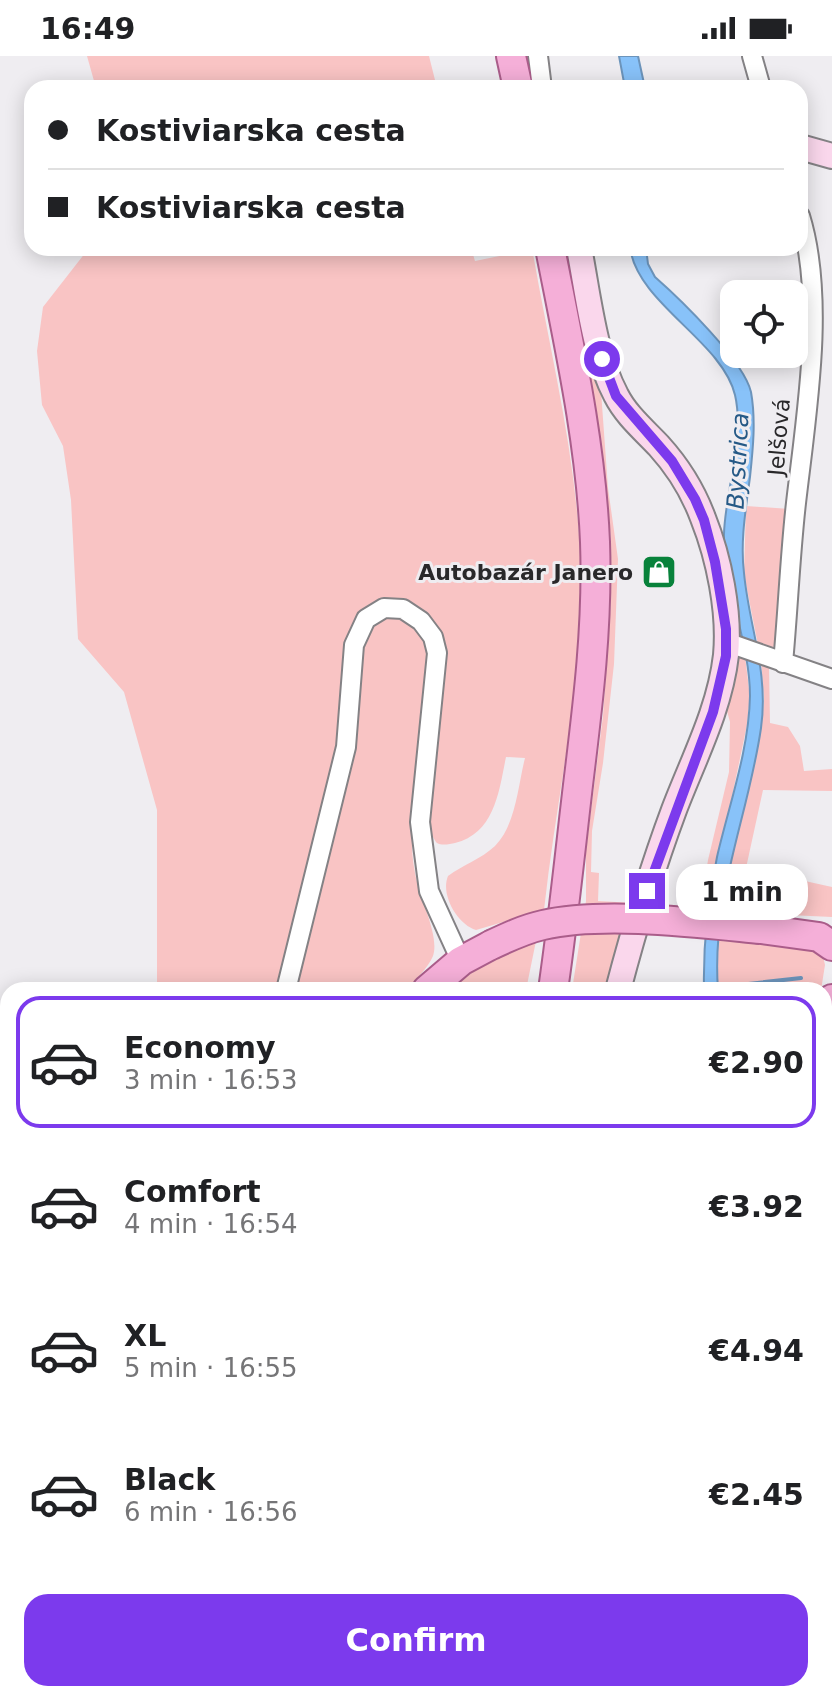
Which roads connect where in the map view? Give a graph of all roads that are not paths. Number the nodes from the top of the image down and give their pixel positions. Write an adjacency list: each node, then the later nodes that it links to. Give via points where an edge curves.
1 (511, 56): 4 (main road)
2 (538, 56): 5 (street)
3 (752, 56): 6 (street)
4 (516, 80)
5 (541, 80)
6 (759, 80)
7 (808, 149): 8 (street)
8 (832, 156)
9 (808, 250): 13 (street, Jelšová, via 811,321)
10 (551, 256): 15 (main road, via 581,414 595,540 592,668)
11 (581, 256): 12 (street, via 602,359 616,396 672,461 704,520)
12 (731, 643): 13 (street); 22 (street, via 713,712 661,848)
13 (776, 660): 14 (street)
14 (832, 679)
15 (578, 784): 20 (main road); 21 (main road)
16 (832, 946): 17 (main road, bridge, via 819,937 761,929 578,920 544,925)
17 (461, 961): 18 (street, via 434,905 421,845 437,653 421,621 403,609 384,608 366,619 354,645 346,747); 19 (main road)
18 (288, 982)
19 (436, 982)
20 (539, 982)
21 (554, 982)
22 (620, 982)

